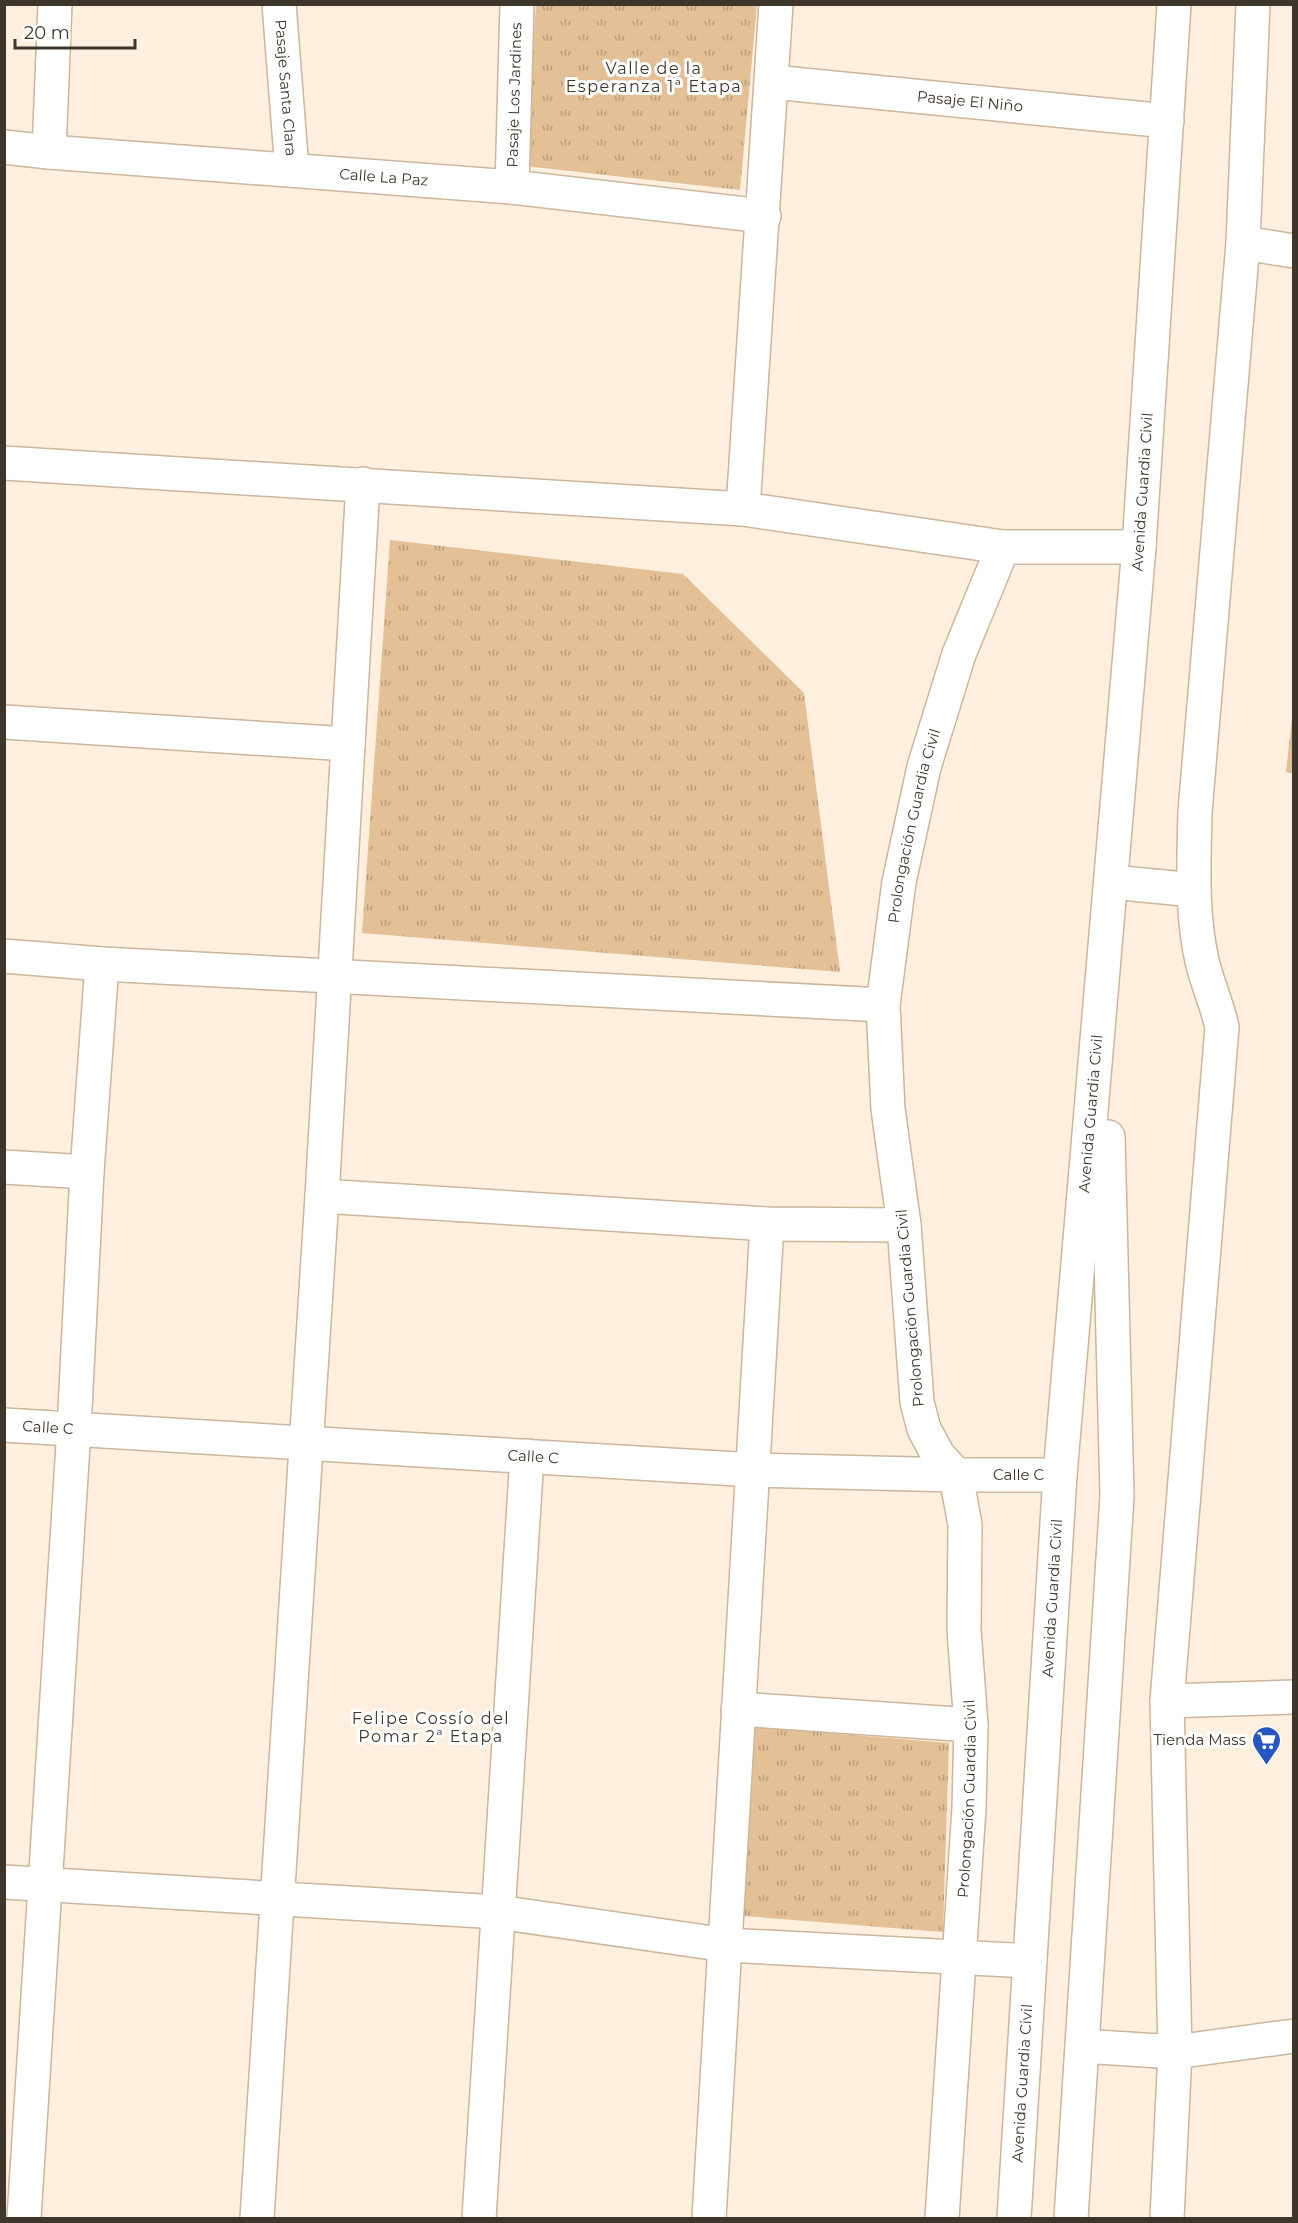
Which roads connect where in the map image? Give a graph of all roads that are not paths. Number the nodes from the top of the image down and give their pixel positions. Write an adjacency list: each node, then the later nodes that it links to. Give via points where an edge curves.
1 (55, 4): 10 (main road)
2 (279, 4): 11 (main road, Pasaje Santa Clara)
3 (518, 4): 12 (main road, Pasaje Los Jardines)
4 (776, 4): 7 (main road)
5 (1174, 4): 8 (main road, Avenida Guardia Civil)
6 (1253, 4): 14 (main road)
7 (772, 82): 8 (main road, Pasaje El Niño); 13 (main road)
8 (1167, 121): 20 (main road, Avenida Guardia Civil)
9 (4, 147): 10 (main road, Calle La Paz)
10 (49, 152): 11 (main road, Calle La Paz)
11 (292, 170): 12 (main road, Calle La Paz)
12 (512, 186): 13 (main road, Calle La Paz)
13 (764, 216): 18 (main road)
14 (1243, 243): 15 (main road); 24 (main road, via 1195,812)
15 (1293, 251)
16 (4, 463): 17 (main road)
17 (363, 484): 18 (main road); 22 (main road)
18 (743, 509): 19 (main road)
19 (1003, 547): 20 (main road); 29 (main road, Prolongación Guardia Civil, via 959,654 924,767 899,882)
20 (1139, 547): 23 (main road, Avenida Guardia Civil)
21 (4, 722): 22 (main road)
22 (348, 744): 27 (main road)
23 (1112, 882): 24 (main road); 28 (main road, Avenida Guardia Civil)
24 (1194, 890): 43 (main road, via 1202,962 1222,1028)
25 (4, 956): 26 (main road)
26 (102, 964): 27 (main road); 31 (main road)
27 (335, 974): 29 (main road); 32 (main road)
28 (1104, 979): 41 (main road, Avenida Guardia Civil); 54 (main road, Avenida Guardia Civil, via 1117,1496)
29 (884, 1005): 34 (main road, Prolongación Guardia Civil, via 888,1109)
30 (4, 1167): 31 (main road)
31 (87, 1172): 36 (main road)
32 (322, 1196): 33 (main road); 37 (main road)
33 (767, 1224): 34 (main road); 39 (main road)
34 (904, 1225): 40 (main road, Prolongación Guardia Civil, via 917,1402 924,1429 938,1455)
35 (4, 1425): 36 (main road, Calle C)
36 (74, 1429): 37 (main road, Calle C); 47 (main road)
37 (306, 1442): 38 (main road, Calle C); 48 (main road)
38 (527, 1456): 39 (main road, Calle C); 49 (main road)
39 (754, 1470): 40 (main road, Calle C); 44 (main road)
40 (956, 1475): 41 (main road, Calle C); 45 (main road, Prolongación Guardia Civil, via 965,1525 964,1630)
41 (1060, 1475): 52 (main road, Avenida Guardia Civil)
42 (1293, 1697): 43 (main road)
43 (1167, 1701): 55 (main road)
44 (738, 1709): 45 (main road); 50 (main road)
45 (971, 1725): 51 (main road, Prolongación Guardia Civil)
46 (4, 1882): 47 (main road)
47 (46, 1885): 48 (main road); 56 (main road)
48 (277, 1899): 49 (main road); 57 (main road)
49 (498, 1912): 50 (main road); 58 (main road)
50 (726, 1945): 51 (main road); 59 (main road)
51 (960, 1956): 52 (main road); 60 (main road, Prolongación Guardia Civil)
52 (1030, 1961): 61 (main road, Avenida Guardia Civil)
53 (1293, 2036): 55 (main road)
54 (1082, 2046): 55 (main road); 62 (main road, Avenida Guardia Civil)
55 (1175, 2052): 63 (main road)
56 (24, 2218)
57 (257, 2218)
58 (478, 2218)
59 (709, 2218)
60 (942, 2218)
61 (1014, 2218)
62 (1071, 2218)
63 (1167, 2218)

